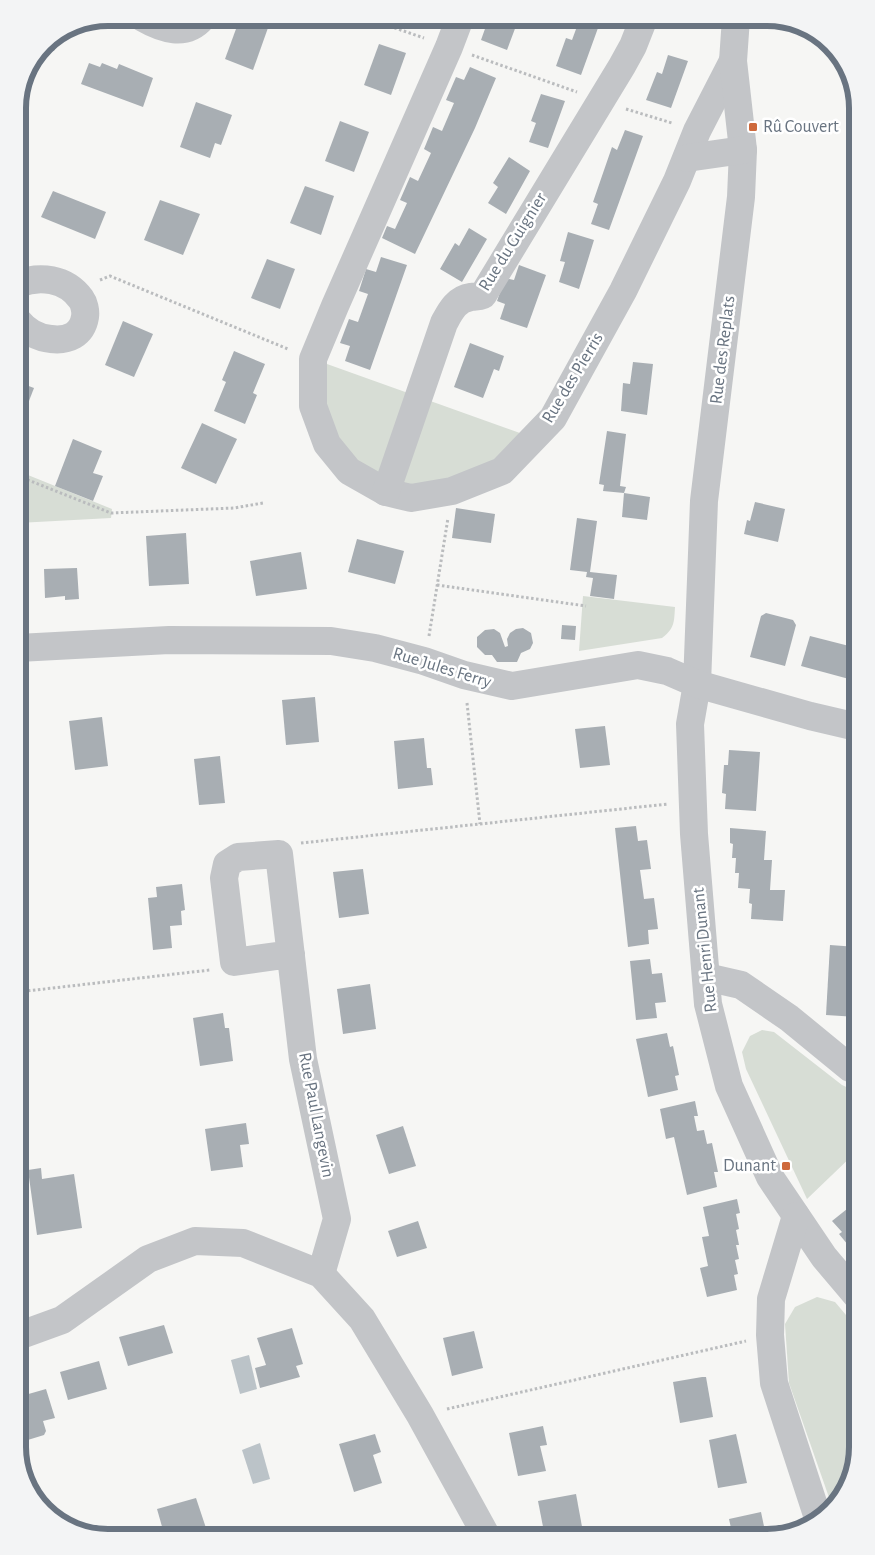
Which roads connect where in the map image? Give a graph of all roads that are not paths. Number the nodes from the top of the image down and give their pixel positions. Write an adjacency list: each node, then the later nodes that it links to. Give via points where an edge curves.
1 (159, 26): 2 (street, via 179,30)
2 (192, 26)
3 (457, 26): 11 (street, Rue des Pierris, via 313,359 313,406 327,444 349,471)
4 (641, 26): 11 (street, Rue du Guignier, via 601,101 483,294 463,300 452,308)
5 (735, 26): 6 (street, Rue des Replats)
6 (733, 61): 7 (street, Rue des Replats); 8 (street, Rue des Pierris)
7 (743, 150): 8 (street); 13 (street, Rue des Replats, via 741,197 704,501)
8 (687, 158): 11 (street, Rue des Pierris, via 623,291 554,418 502,471 452,491 411,498)
9 (26, 281): 10 (street, via 60,283 82,300 86,312 81,330 66,339 42,338)
10 (26, 328)
11 (386, 492)
12 (26, 648): 13 (street, Rue Jules Ferry, via 169,640 331,640 375,648 512,686 638,665 667,671)
13 (696, 684): 14 (street, Rue Jules Ferry); 16 (street, Rue Henri Dunant, via 690,724 694,834)
14 (849, 725)
15 (291, 954): 19 (street, Rue Paul Langevin, via 303,1059 337,1219)
16 (706, 978): 17 (street, via 741,985 789,1018); 18 (street, Rue Henri Dunant, via 708,1004 728,1086 770,1177)
17 (849, 1067)
18 (796, 1216): 20 (street, Rue Henri Dunant, via 824,1258); 22 (street, via 771,1299 770,1335 774,1383)
19 (321, 1274): 21 (street, via 243,1243 195,1241 148,1260 62,1320); 23 (street, via 362,1319)
20 (849, 1286)
21 (26, 1333)
22 (816, 1512)
23 (483, 1529)

